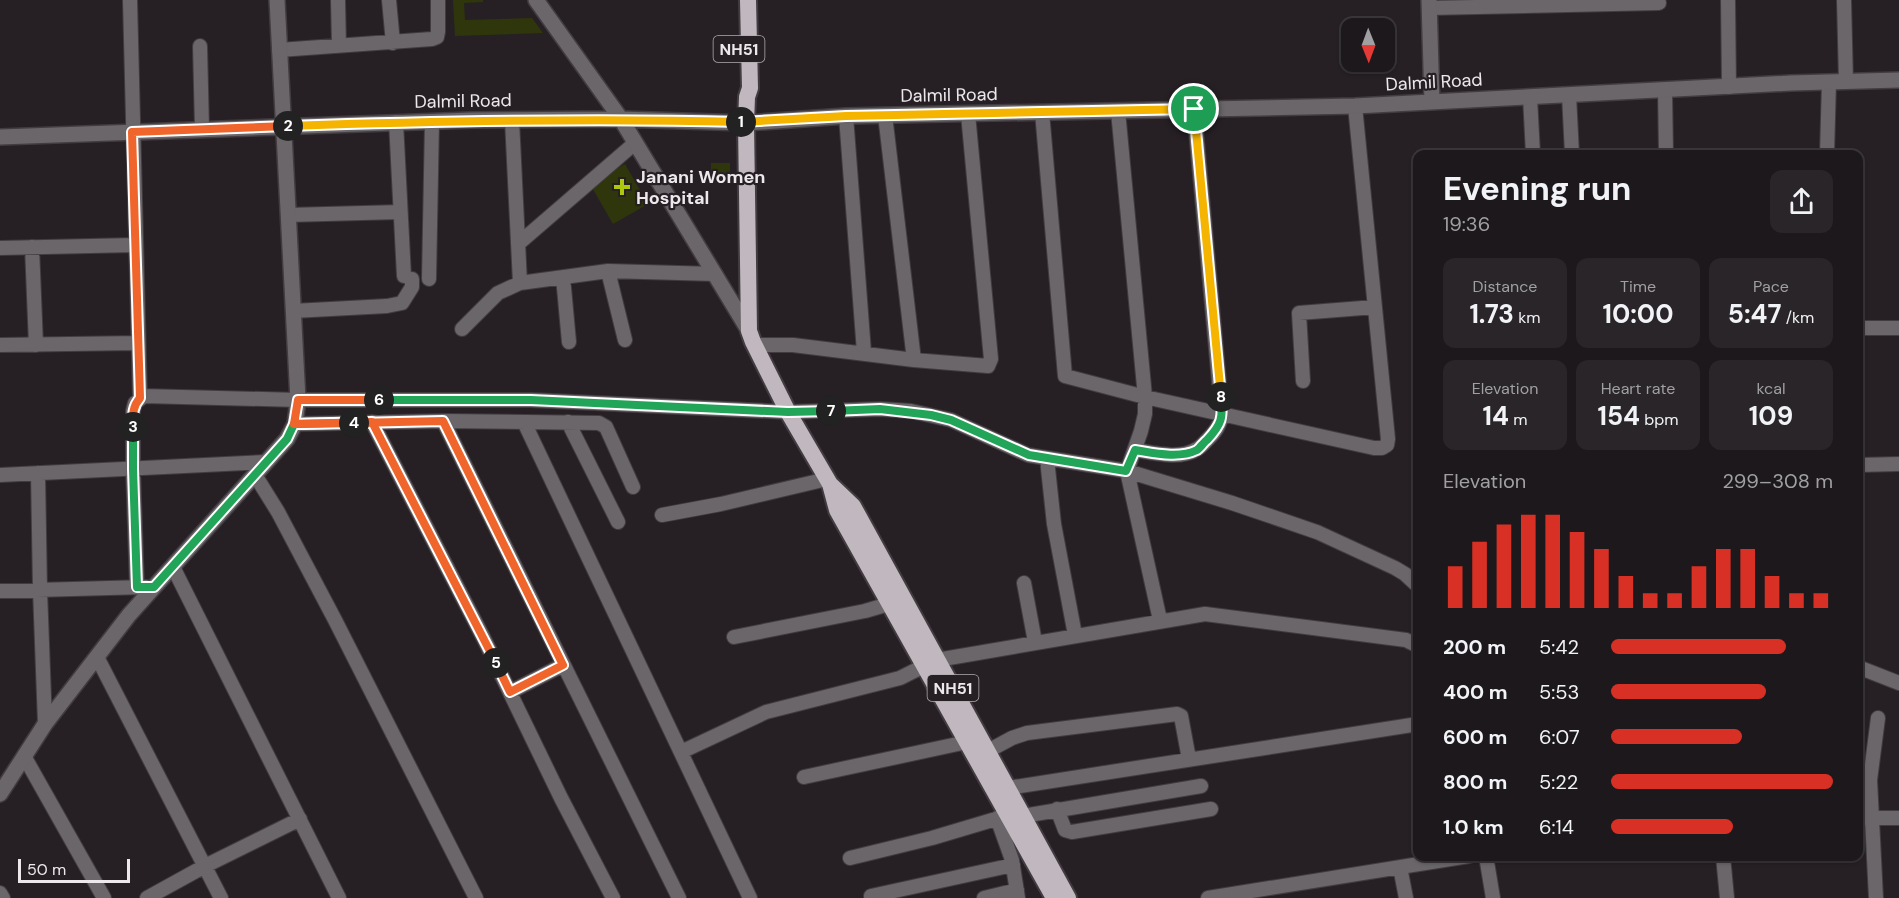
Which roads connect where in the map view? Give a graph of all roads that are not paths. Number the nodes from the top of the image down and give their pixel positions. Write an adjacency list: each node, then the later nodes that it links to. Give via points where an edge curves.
1 (130, 0): 40 (street)
2 (277, 0): 17 (street)
3 (338, 0): 16 (street)
4 (389, 0): 14 (street)
5 (438, 0): 14 (street, via 437,37)
6 (536, 0): 33 (street)
7 (737, 0): 13 (highway, NH51)
8 (748, 0): 13 (highway, NH51)
9 (1728, 0): 21 (street)
10 (1844, 0): 20 (street)
11 (1659, 3): 12 (street)
12 (1429, 4): 25 (street)
13 (743, 28): 37 (highway, NH51, via 750,88)
14 (393, 43): 16 (street)
15 (200, 46): 39 (street)
16 (339, 46): 17 (street)
17 (279, 50): 38 (street)
18 (1899, 80): 20 (street, Dalmil Road)
19 (1829, 82): 20 (street, Dalmil Road); 21 (street, Dalmil Road); 46 (street)
20 (1846, 82)
21 (1729, 87): 22 (street, Dalmil Road)
22 (1665, 90): 23 (street, Dalmil Road); 45 (street)
23 (1569, 95): 24 (street, Dalmil Road); 44 (street)
24 (1530, 97): 25 (street, Dalmil Road); 43 (street)
25 (1432, 102): 26 (street, Dalmil Road)
26 (1355, 106): 27 (street, Dalmil Road); 58 (street)
27 (1194, 109): 28 (street, Dalmil Road); 76 (street)
28 (1118, 111): 29 (street, Dalmil Road); 72 (street)
29 (1042, 112): 30 (street, Dalmil Road); 72 (street, via 1065,376)
30 (968, 114): 31 (street, Dalmil Road); 70 (street, via 991,364)
31 (885, 115): 32 (street, Dalmil Road); 70 (street)
32 (846, 116): 37 (street, Dalmil Road); 69 (street)
33 (621, 119): 34 (street, Dalmil Road); 37 (street, Dalmil Road); 42 (street)
34 (512, 120): 35 (street, Dalmil Road); 49 (street)
35 (432, 121): 36 (street, Dalmil Road); 56 (street)
36 (396, 122): 38 (street, Dalmil Road); 47 (street)
37 (746, 123): 63 (highway, NH51)
38 (282, 126): 39 (street, Dalmil Road); 48 (street)
39 (202, 129): 40 (street, Dalmil Road)
40 (132, 132): 41 (street, Dalmil Road); 50 (street)
41 (0, 137)
42 (635, 143): 49 (street); 54 (street)
43 (1533, 150)
44 (1572, 150)
45 (1666, 150)
46 (1827, 150)
47 (400, 212): 48 (street); 59 (street, via 412,287 402,303)
48 (288, 214): 59 (street)
49 (518, 244): 57 (street)
50 (135, 245): 51 (street); 66 (street)
51 (32, 247): 52 (street); 68 (street)
52 (0, 248)
53 (608, 271): 54 (street); 55 (street); 64 (street)
54 (715, 274): 63 (street)
55 (564, 277): 57 (street); 65 (street)
56 (429, 279)
57 (520, 283): 62 (street, via 498,293)
58 (1375, 307): 71 (street, via 1299,313); 76 (street, via 1387,445 1374,448)
59 (293, 310): 74 (street)
60 (1863, 328): 61 (street)
61 (1899, 328)
62 (462, 329)
63 (752, 338): 69 (street); 75 (highway, NH51)
64 (625, 340)
65 (569, 342)
66 (138, 343): 68 (street); 73 (street)
67 (0, 345): 68 (street)
68 (36, 345)
69 (864, 352): 70 (street)
70 (914, 360)
71 (1303, 381)
72 (1145, 397): 76 (street); 82 (street, via 1145,414)
73 (140, 398): 74 (street); 87 (street, via 134,411)
74 (298, 400): 75 (street, via 531,400); 81 (street)
75 (788, 412): 83 (street, via 880,409 931,415); 92 (highway, NH51)
76 (1222, 414): 82 (street, via 1215,432 1197,450 1162,454)
77 (443, 421): 78 (street); 79 (street); 111 (street)
78 (372, 422): 81 (street); 114 (street)
79 (524, 422): 80 (street); 119 (street)
80 (568, 422): 93 (street, via 599,423 606,427); 95 (street)
81 (294, 424): 84 (street, via 287,439)
82 (1135, 450): 88 (street)
83 (1047, 459): 88 (street); 105 (street, via 1054,524)
84 (266, 462): 87 (street); 91 (street)
85 (1899, 464): 86 (street)
86 (1863, 465)
87 (133, 469): 89 (street); 99 (street)
88 (1126, 471): 97 (street, via 1317,532 1395,568); 104 (street)
89 (38, 473): 90 (street); 101 (street)
90 (0, 475)
91 (255, 475): 96 (street); 148 (street, via 335,620)
92 (829, 481): 94 (street); 103 (highway, NH51, via 837,510)
93 (633, 487)
94 (662, 515)
95 (618, 522)
96 (172, 567): 100 (street); 132 (street)
97 (1413, 581)
98 (1024, 584): 107 (street)
99 (137, 587): 100 (street); 101 (street)
100 (154, 587): 109 (street)
101 (40, 590): 102 (street); 116 (street)
102 (0, 591)
103 (897, 602): 106 (street); 110 (highway, NH51)
104 (1160, 620): 105 (street); 108 (street, via 1205,614)
105 (1075, 635): 107 (street)
106 (734, 637)
107 (1035, 642): 110 (street)
108 (1413, 644)
109 (97, 657): 116 (street); 138 (street)
110 (931, 663): 118 (highway, NH51); 119 (street, via 900,678 766,712); 120 (highway, NH51)
111 (563, 665): 114 (street); 150 (street)
112 (1863, 669): 113 (street)
113 (1899, 683)
114 (510, 692): 149 (street)
115 (1878, 718): 130 (street)
116 (45, 724): 121 (street)
117 (1413, 725): 122 (street)
118 (967, 742): 123 (street); 129 (highway, NH51)
119 (681, 752): 151 (street)
120 (988, 752): 122 (street, via 1027,733 1177,714 1181,716); 126 (highway, NH51)
121 (24, 756): 124 (street); 144 (street)
122 (1189, 759): 126 (street)
123 (804, 777)
124 (3, 783)
125 (1201, 786): 128 (street)
126 (1008, 788): 129 (highway, NH51)
127 (1211, 808): 128 (street, via 1072,832 1065,830)
128 (1057, 809): 129 (street)
129 (1013, 815): 133 (street); 137 (street); 153 (highway, NH51); 154 (highway, NH51)
130 (1865, 818): 131 (street); 159 (street)
131 (1899, 818)
132 (300, 819): 138 (street); 147 (street)
133 (850, 858)
134 (1438, 861): 139 (street)
135 (1487, 861): 157 (street)
136 (1723, 861): 158 (street)
137 (1013, 865): 141 (street); 142 (street)
138 (204, 866): 145 (street); 146 (street)
139 (1400, 867): 155 (street); 156 (street)
140 (0, 893): 143 (street)
141 (1018, 894): 152 (street)
142 (871, 896)
143 (3, 898)
144 (104, 898)
145 (147, 898)
146 (221, 898)
147 (339, 898)
148 (476, 898)
149 (613, 898)
150 (679, 898)
151 (750, 898)
152 (984, 898)
153 (1054, 898)
154 (1068, 898)
155 (1208, 898)
156 (1406, 898)
157 (1493, 898)
158 (1727, 898)
159 (1876, 898)

